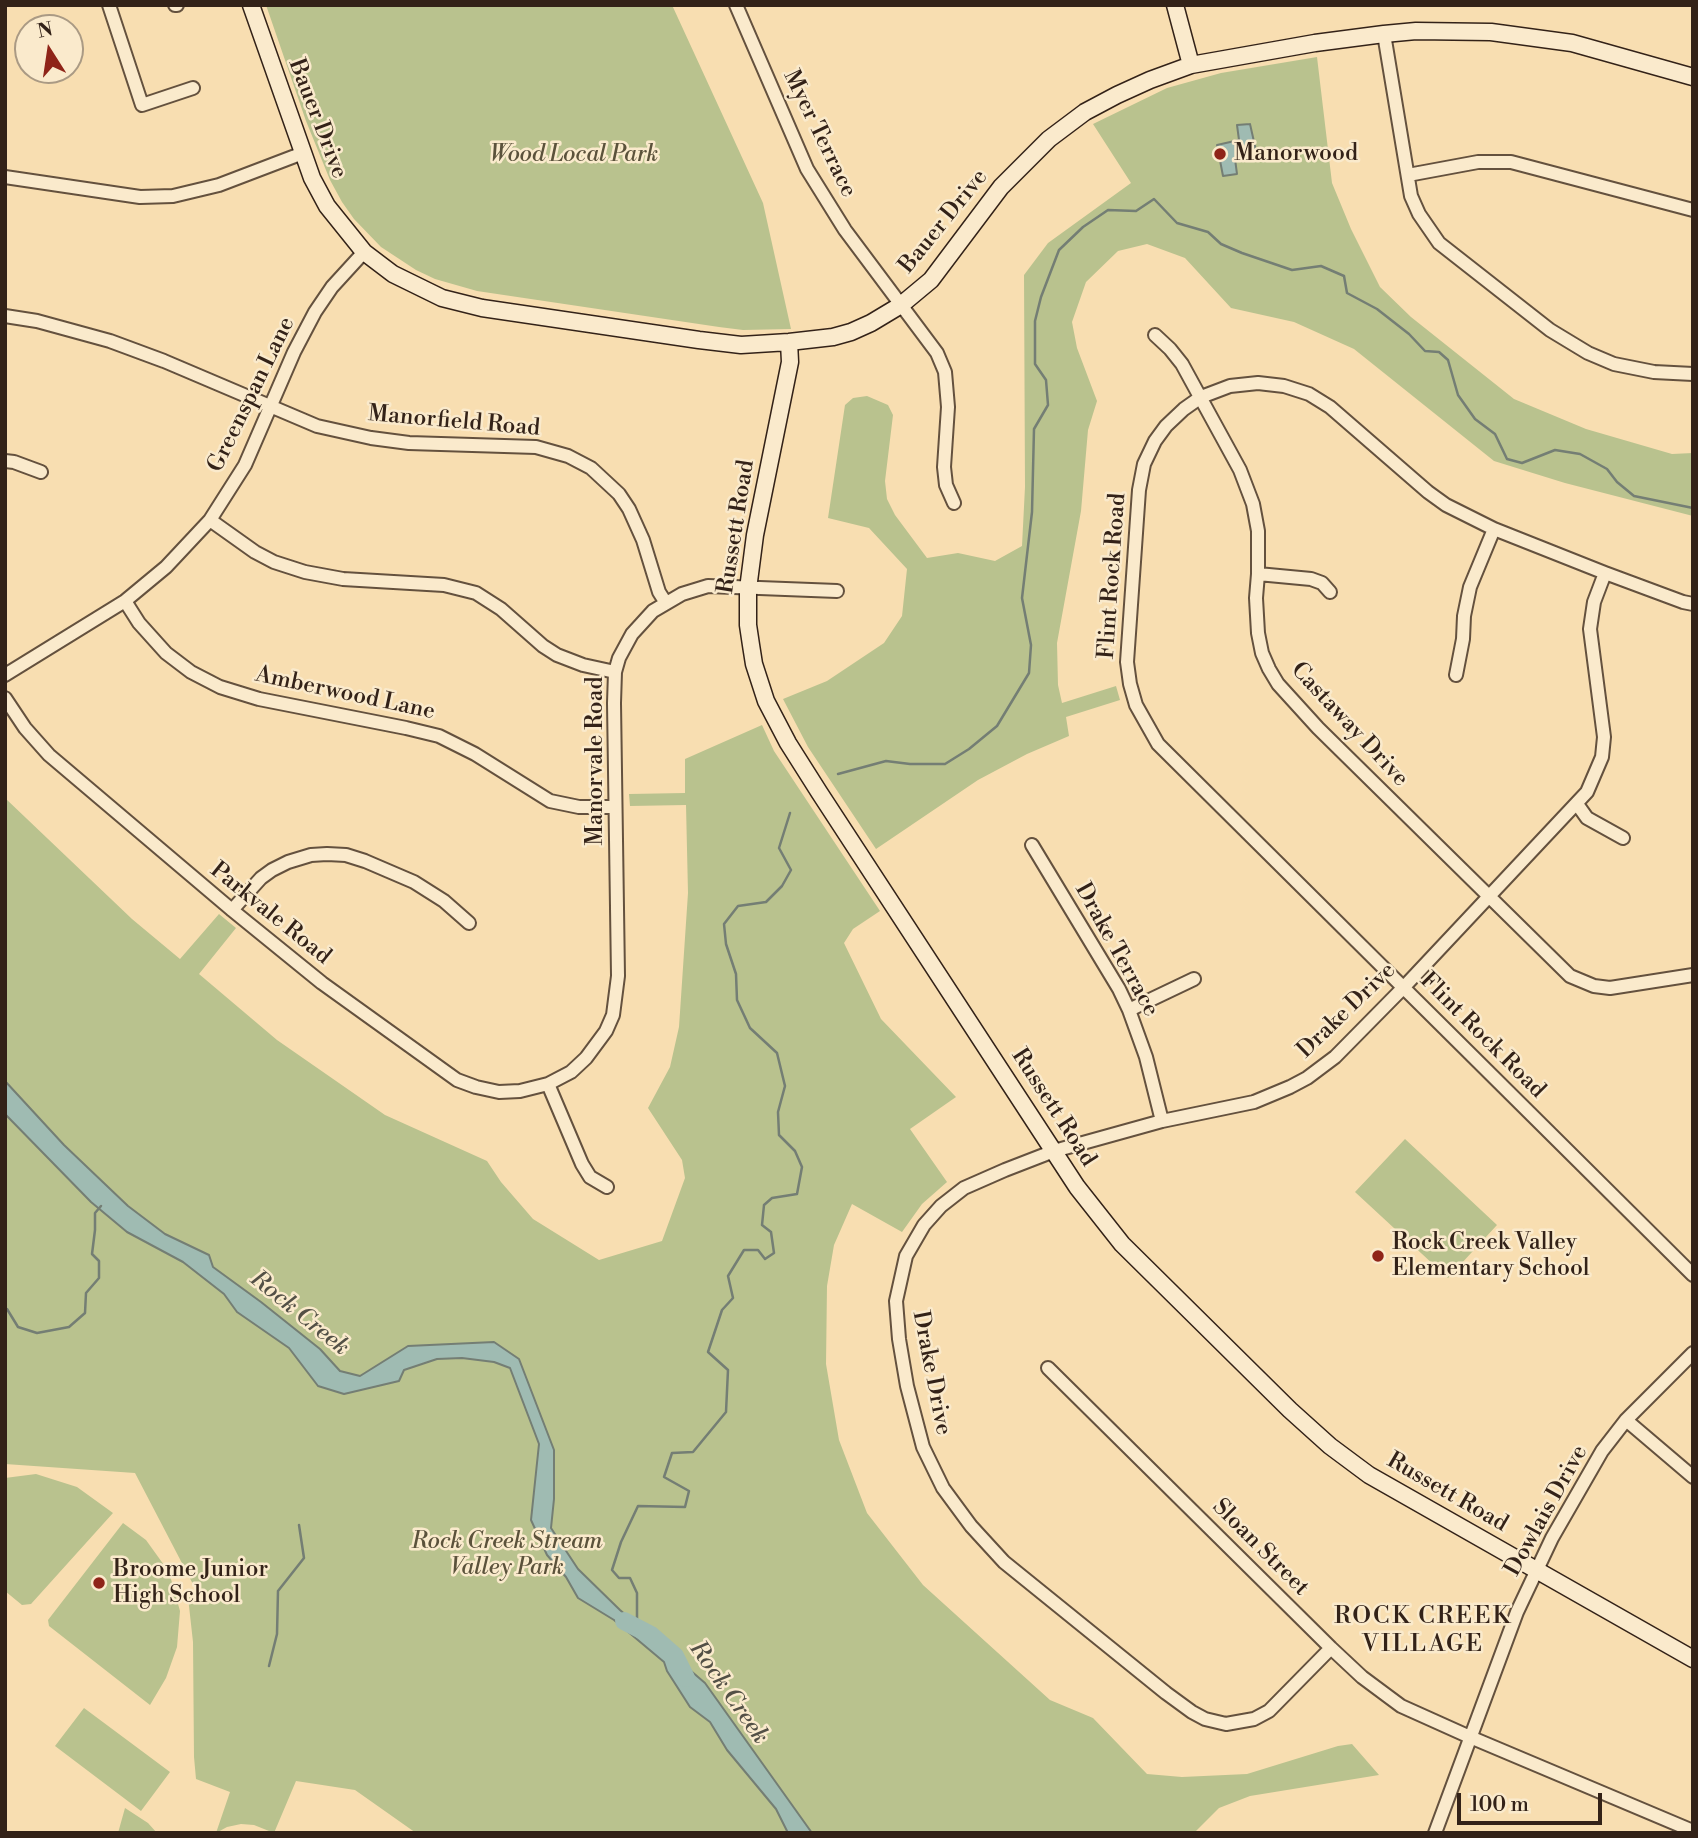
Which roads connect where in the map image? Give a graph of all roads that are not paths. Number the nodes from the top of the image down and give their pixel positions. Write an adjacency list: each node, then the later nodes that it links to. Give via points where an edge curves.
1 (109, 5): 8 (street, via 142,105)
2 (251, 5): 9 (street, Bauer Drive)
3 (736, 5): 14 (street, Myer Terrace, via 807,169)
4 (1175, 5): 6 (street)
5 (1384, 34): 6 (street, Bauer Drive); 7 (street, Bauer Drive, via 1491,32 1572,43); 10 (street)
6 (1191, 65): 14 (street, Bauer Drive, via 1117,95 1049,139 1001,187 931,280)
7 (1693, 77)
8 (192, 88)
9 (303, 153): 11 (street, via 219,185 173,196 140,197); 13 (street, Bauer Drive, via 327,206)
10 (1408, 175): 12 (street, via 1478,162 1511,162); 18 (street, via 1419,214 1439,243 1550,330 1615,364)
11 (5, 177)
12 (1693, 210)
13 (364, 252): 17 (street, Bauer Drive, via 418,287 482,308 713,342); 20 (street, Greenspan Lane, via 315,312)
14 (901, 305): 17 (street, Bauer Drive, via 850,332); 23 (street, Myer Terrace, via 946,372 944,467)
15 (5, 316): 20 (street, Manorfield Road, via 110,341)
16 (1155, 335): 19 (street, Castaway Drive, via 1182,364)
17 (789, 342): 28 (street, Russett Road, via 790,362)
18 (1693, 374)
19 (1201, 397): 25 (street, Flint Rock Road, via 1230,386 1258,383 1309,394 1428,492); 27 (street, Castaway Drive, via 1253,504); 47 (street, Flint Rock Road, via 1166,426 1144,464 1127,662 1136,705 1158,744)
20 (271, 407): 24 (street, Greenspan Lane, via 245,466); 32 (street, Manorfield Road, via 317,426 370,438 536,447 568,456 591,468 629,509)
21 (5, 461): 22 (street)
22 (41, 472)
23 (954, 503)
24 (210, 520): 31 (street, Greenspan Lane, via 166,567); 34 (street, via 255,552 304,572 476,593 558,655)
25 (1494, 529): 26 (street, Flint Rock Road); 36 (street, via 1470,587)
26 (1605, 573): 33 (street, Flint Rock Road); 38 (street, Drake Drive, via 1590,629 1604,737 1587,792)
27 (1258, 574): 30 (street, via 1311,579); 42 (street, Castaway Drive, via 1258,633 1262,653 1278,684)
28 (748, 589): 29 (street, Manorvale Road); 32 (street, Manorvale Road, via 708,586); 51 (street, Russett Road, via 754,664 766,701 788,743)
29 (837, 591)
30 (1330, 593)
31 (125, 601): 35 (street, Greenspan Lane); 39 (street, Amberwood Lane, via 166,653 220,687 439,736 550,801)
32 (666, 603): 34 (street, Manorvale Road, via 632,634)
33 (1693, 604)
34 (615, 672): 39 (street, Manorvale Road)
35 (5, 675)
36 (1456, 675)
37 (5, 698): 43 (street, Parkvale Road, via 49,755)
38 (1577, 804): 40 (street, via 1587,818); 42 (street, Drake Drive)
39 (615, 807): 49 (street, Manorvale Road, via 618,976 613,1015 586,1058)
40 (1622, 838)
41 (1032, 845): 48 (street, Drake Terrace)
42 (1489, 898): 45 (street, Castaway Drive, via 1570,976 1594,986 1610,988); 47 (street, Drake Drive)
43 (232, 910): 44 (street, via 261,878 288,862 310,855 346,855 414,882); 49 (street, Parkvale Road, via 322,983 457,1080 499,1092)
44 (469, 923)
45 (1693, 975)
46 (1194, 979): 48 (street)
47 (1403, 988): 50 (street, Drake Drive, via 1335,1056 1290,1087 1254,1102); 53 (street, Flint Rock Road)
48 (1129, 1010): 50 (street, Drake Terrace)
49 (548, 1084): 52 (street, via 582,1164 590,1177)
50 (1162, 1121): 51 (street, Drake Drive)
51 (1054, 1151): 58 (street, Russett Road, via 1122,1244 1330,1446 1369,1475); 59 (street, Drake Drive, via 964,1188 924,1225 906,1256 896,1301 899,1339 917,1429 943,1489 1004,1562 1166,1693 1205,1719 1226,1724 1269,1711)
52 (607, 1187)
53 (1693, 1275)
54 (1693, 1353): 56 (street, Dowlais Drive)
55 (1048, 1368): 59 (street, Sloan Street)
56 (1626, 1420): 57 (street); 58 (street, Dowlais Drive, via 1602,1451)
57 (1693, 1477)
58 (1536, 1570): 60 (street, Russett Road); 61 (street, Dowlais Drive)
59 (1331, 1648): 61 (street, Sloan Street, via 1401,1706)
60 (1693, 1659)
61 (1470, 1737): 62 (street, Sloan Street); 63 (street, Dowlais Drive)
62 (1693, 1831)
63 (1435, 1833)

